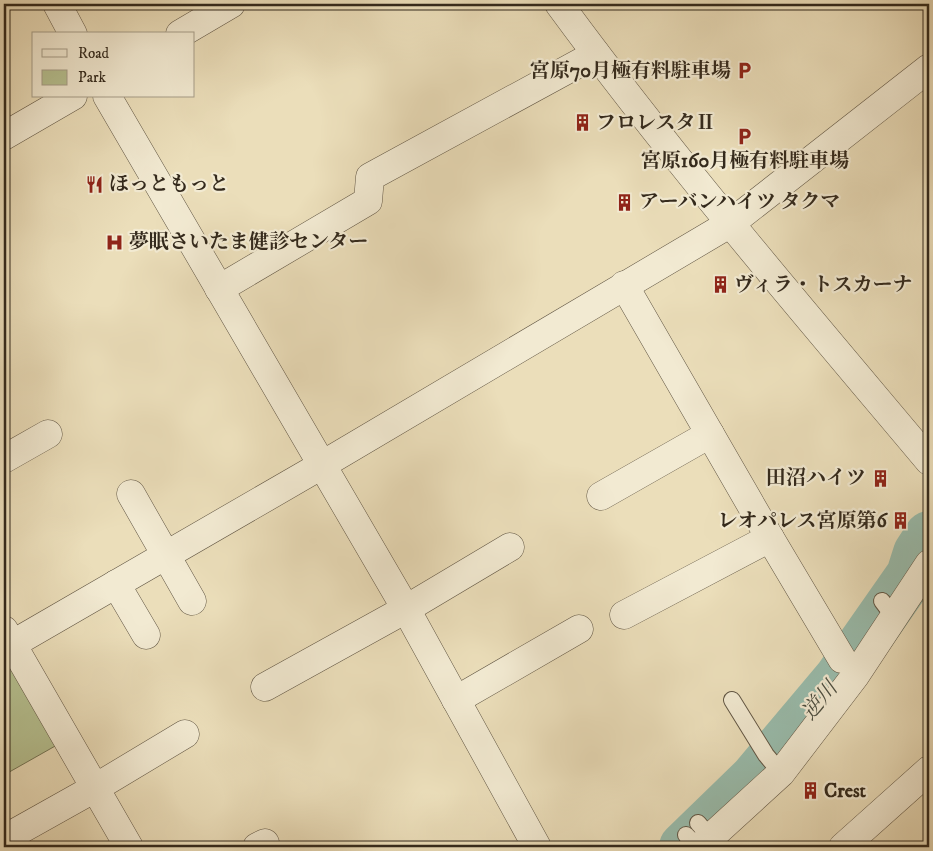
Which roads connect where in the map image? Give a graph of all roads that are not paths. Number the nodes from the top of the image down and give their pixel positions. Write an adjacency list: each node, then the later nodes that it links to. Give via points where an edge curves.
1 (57, 4): 4 (street)
2 (231, 4): 5 (street)
3 (565, 6): 6 (street)
4 (72, 32)
5 (183, 32)
6 (596, 54): 11 (street); 13 (street, via 370,177 368,201)
7 (929, 68): 11 (street)
8 (69, 98): 10 (street)
9 (108, 98): 13 (street)
10 (4, 136)
11 (731, 223): 12 (street); 17 (street)
12 (624, 285): 15 (street); 18 (street)
13 (219, 289): 18 (street)
14 (48, 434): 16 (street)
15 (710, 434): 20 (street); 21 (street)
16 (4, 458)
17 (929, 461)
18 (322, 464): 23 (street); 27 (street)
19 (131, 494): 23 (street)
20 (600, 496)
21 (770, 538): 28 (street); 32 (street)
22 (510, 547): 27 (street)
23 (166, 555): 25 (street); 26 (street)
24 (929, 564): 37 (street, via 895,602 855,676)
25 (116, 584): 30 (street); 31 (street)
26 (192, 601)
27 (406, 609): 33 (street); 34 (street)
28 (624, 615)
29 (579, 628): 34 (street)
30 (146, 635)
31 (7, 641): 39 (street)
32 (842, 658)
33 (266, 687)
34 (456, 700): 42 (street)
35 (732, 700): 37 (lane)
36 (185, 734): 39 (street)
37 (773, 764): 40 (street)
38 (928, 775): 44 (street)
39 (95, 788): 41 (street); 43 (street)
40 (699, 838)
41 (4, 839)
42 (534, 846)
43 (129, 847)
44 (843, 847)

